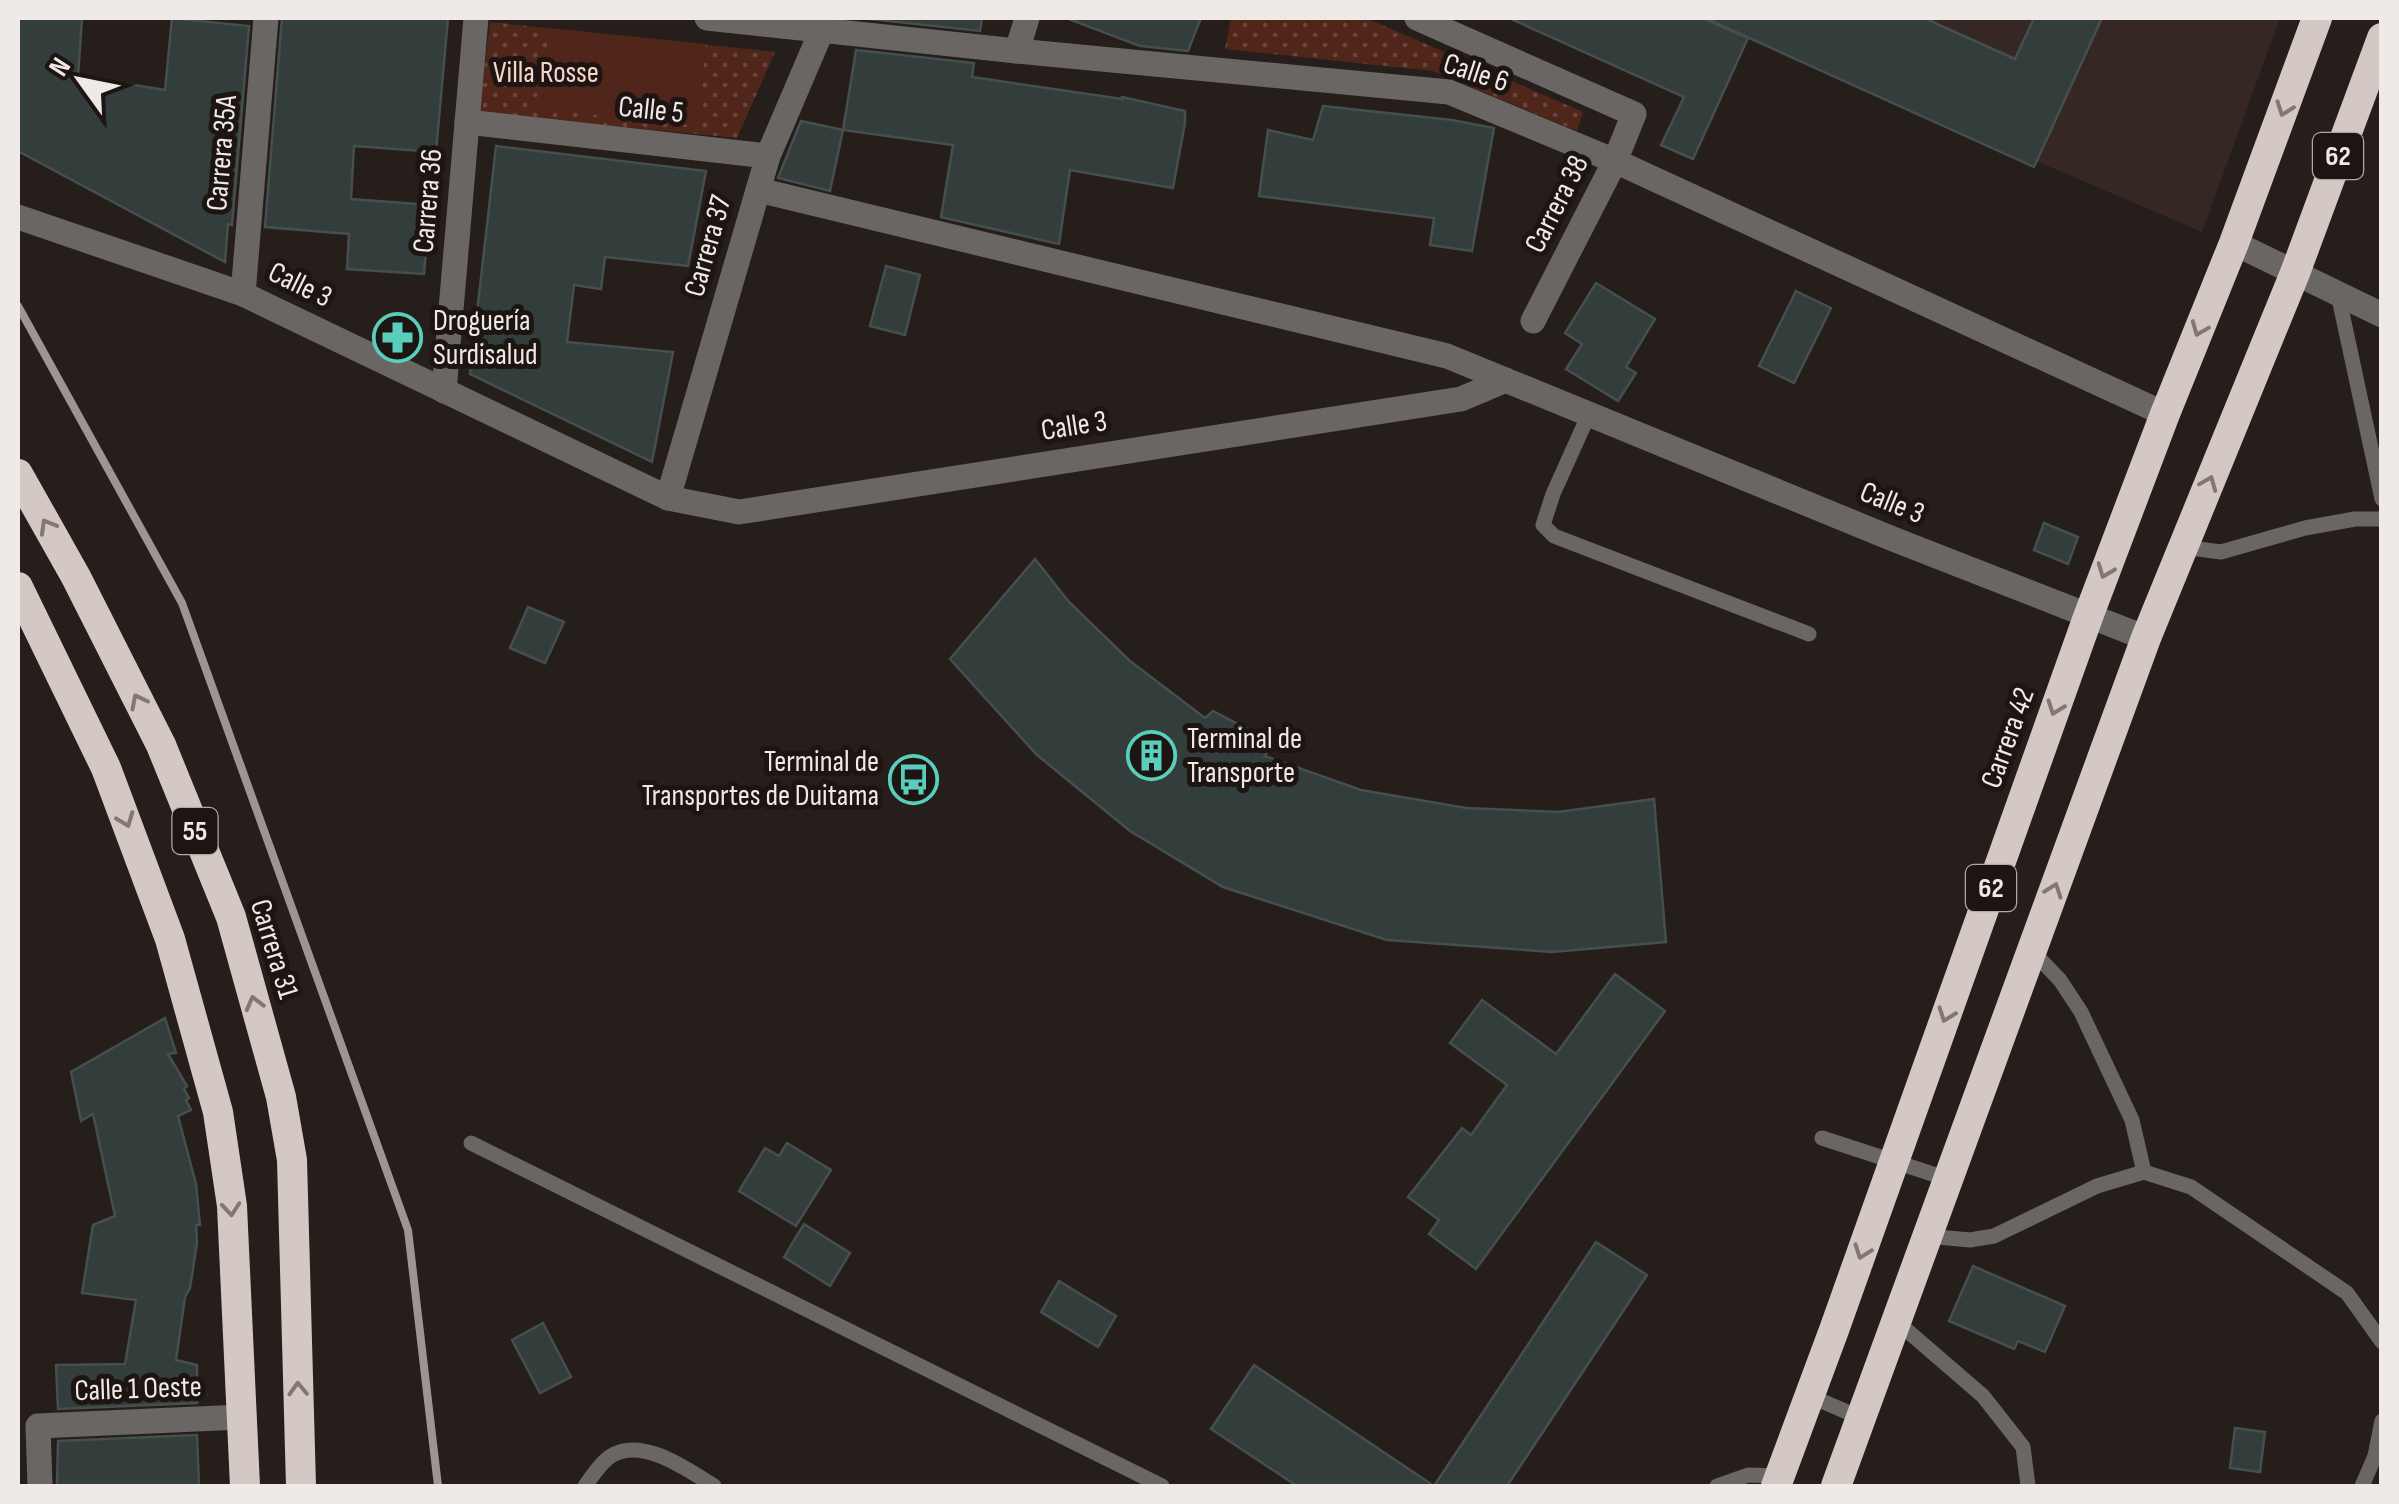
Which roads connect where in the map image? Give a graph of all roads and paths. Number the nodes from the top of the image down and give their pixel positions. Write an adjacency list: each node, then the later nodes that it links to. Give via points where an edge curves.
1 (266, 18): 17 (street, Carrera 35A)
2 (476, 18): 10 (street, Carrera 36)
3 (708, 18): 7 (street, Calle 6)
4 (1026, 18): 9 (street)
5 (1417, 18): 12 (street, Carrera 38, via 1634,114)
6 (2318, 18): 15 (highway, Carrera 42 / 62, one-way to 15)
7 (825, 23): 9 (street, Calle 6); 11 (street, Carrera 37)
8 (2382, 38): 16 (highway, 62)
9 (1017, 51): 12 (street, Calle 6, via 1448,92)
10 (467, 122): 11 (street, Calle 5); 22 (street, Carrera 36)
11 (768, 156): 13 (street, Carrera 37)
12 (1615, 161): 20 (street, Carrera 38); 24 (street, Calle 6)
13 (758, 190): 21 (street, via 1447,356); 26 (street, Carrera 37)
14 (18, 217): 17 (street, Calle 3)
15 (2234, 244): 16 (street); 24 (highway, Carrera 42 / 62, one-way to 24)
16 (2295, 273): 18 (street); 29 (highway, 62, one-way to 16)
17 (243, 294): 22 (street, Calle 3)
18 (2338, 294): 19 (street); 27 (lane)
19 (2382, 315)
20 (1533, 321)
21 (1506, 380): 23 (street, Calle 3); 26 (street, Calle 3, via 1461,399 740,512)
22 (444, 391): 26 (street, Calle 3)
23 (1589, 414): 31 (street, Calle 3); 32 (lane, via 1542,525 1554,536)
24 (2165, 414): 31 (highway, Carrera 42 / 62, one-way to 31)
25 (18, 474): 50 (highway, Carrera 31 / 55, one-way to 25, via 292,1160 231,918 161,745)
26 (668, 498)
27 (2382, 499)
28 (2382, 519): 29 (lane, via 2305,528 2221,552)
29 (2183, 547): 33 (highway, 62)
30 (18, 587): 44 (highway, 55, one-way to 44, via 119,802 170,939 218,1112 232,1206)
31 (2088, 616): 33 (street, Calle 3); 37 (highway, Carrera 42 / 62, one-way to 37)
32 (1809, 634)
33 (2146, 638): 34 (highway, 62, one-way to 33)
34 (2032, 950): 38 (lane, via 2081,1012 2132,1120); 39 (highway, 62)
35 (1822, 1138): 37 (lane)
36 (471, 1143): 53 (lane)
37 (1895, 1160): 39 (lane); 43 (highway, Carrera 42 / 62, one-way to 43)
38 (2144, 1172): 40 (lane, via 2097,1186 1994,1236); 42 (lane, via 2191,1187 2347,1293)
39 (1948, 1180): 40 (highway, 62)
40 (1927, 1236): 41 (highway, 62)
41 (1896, 1321): 45 (highway, 62); 56 (lane, via 1983,1396 2023,1447)
42 (2382, 1342)
43 (1810, 1396): 45 (lane); 47 (highway, Carrera 42 / 62)
44 (242, 1417): 48 (street, Calle 1 Oeste, via 38,1426); 49 (highway, 55)
45 (1861, 1418): 55 (highway, 62)
46 (2382, 1421): 57 (lane)
47 (1778, 1481): 54 (lane, via 1748,1475)
48 (40, 1486)
49 (245, 1486)
50 (301, 1486)
51 (585, 1486): 52 (lane, via 611,1456 638,1449)
52 (714, 1486)
53 (1162, 1486)
54 (1717, 1486)
55 (1836, 1486)
56 (2028, 1486)
57 (2362, 1486)

